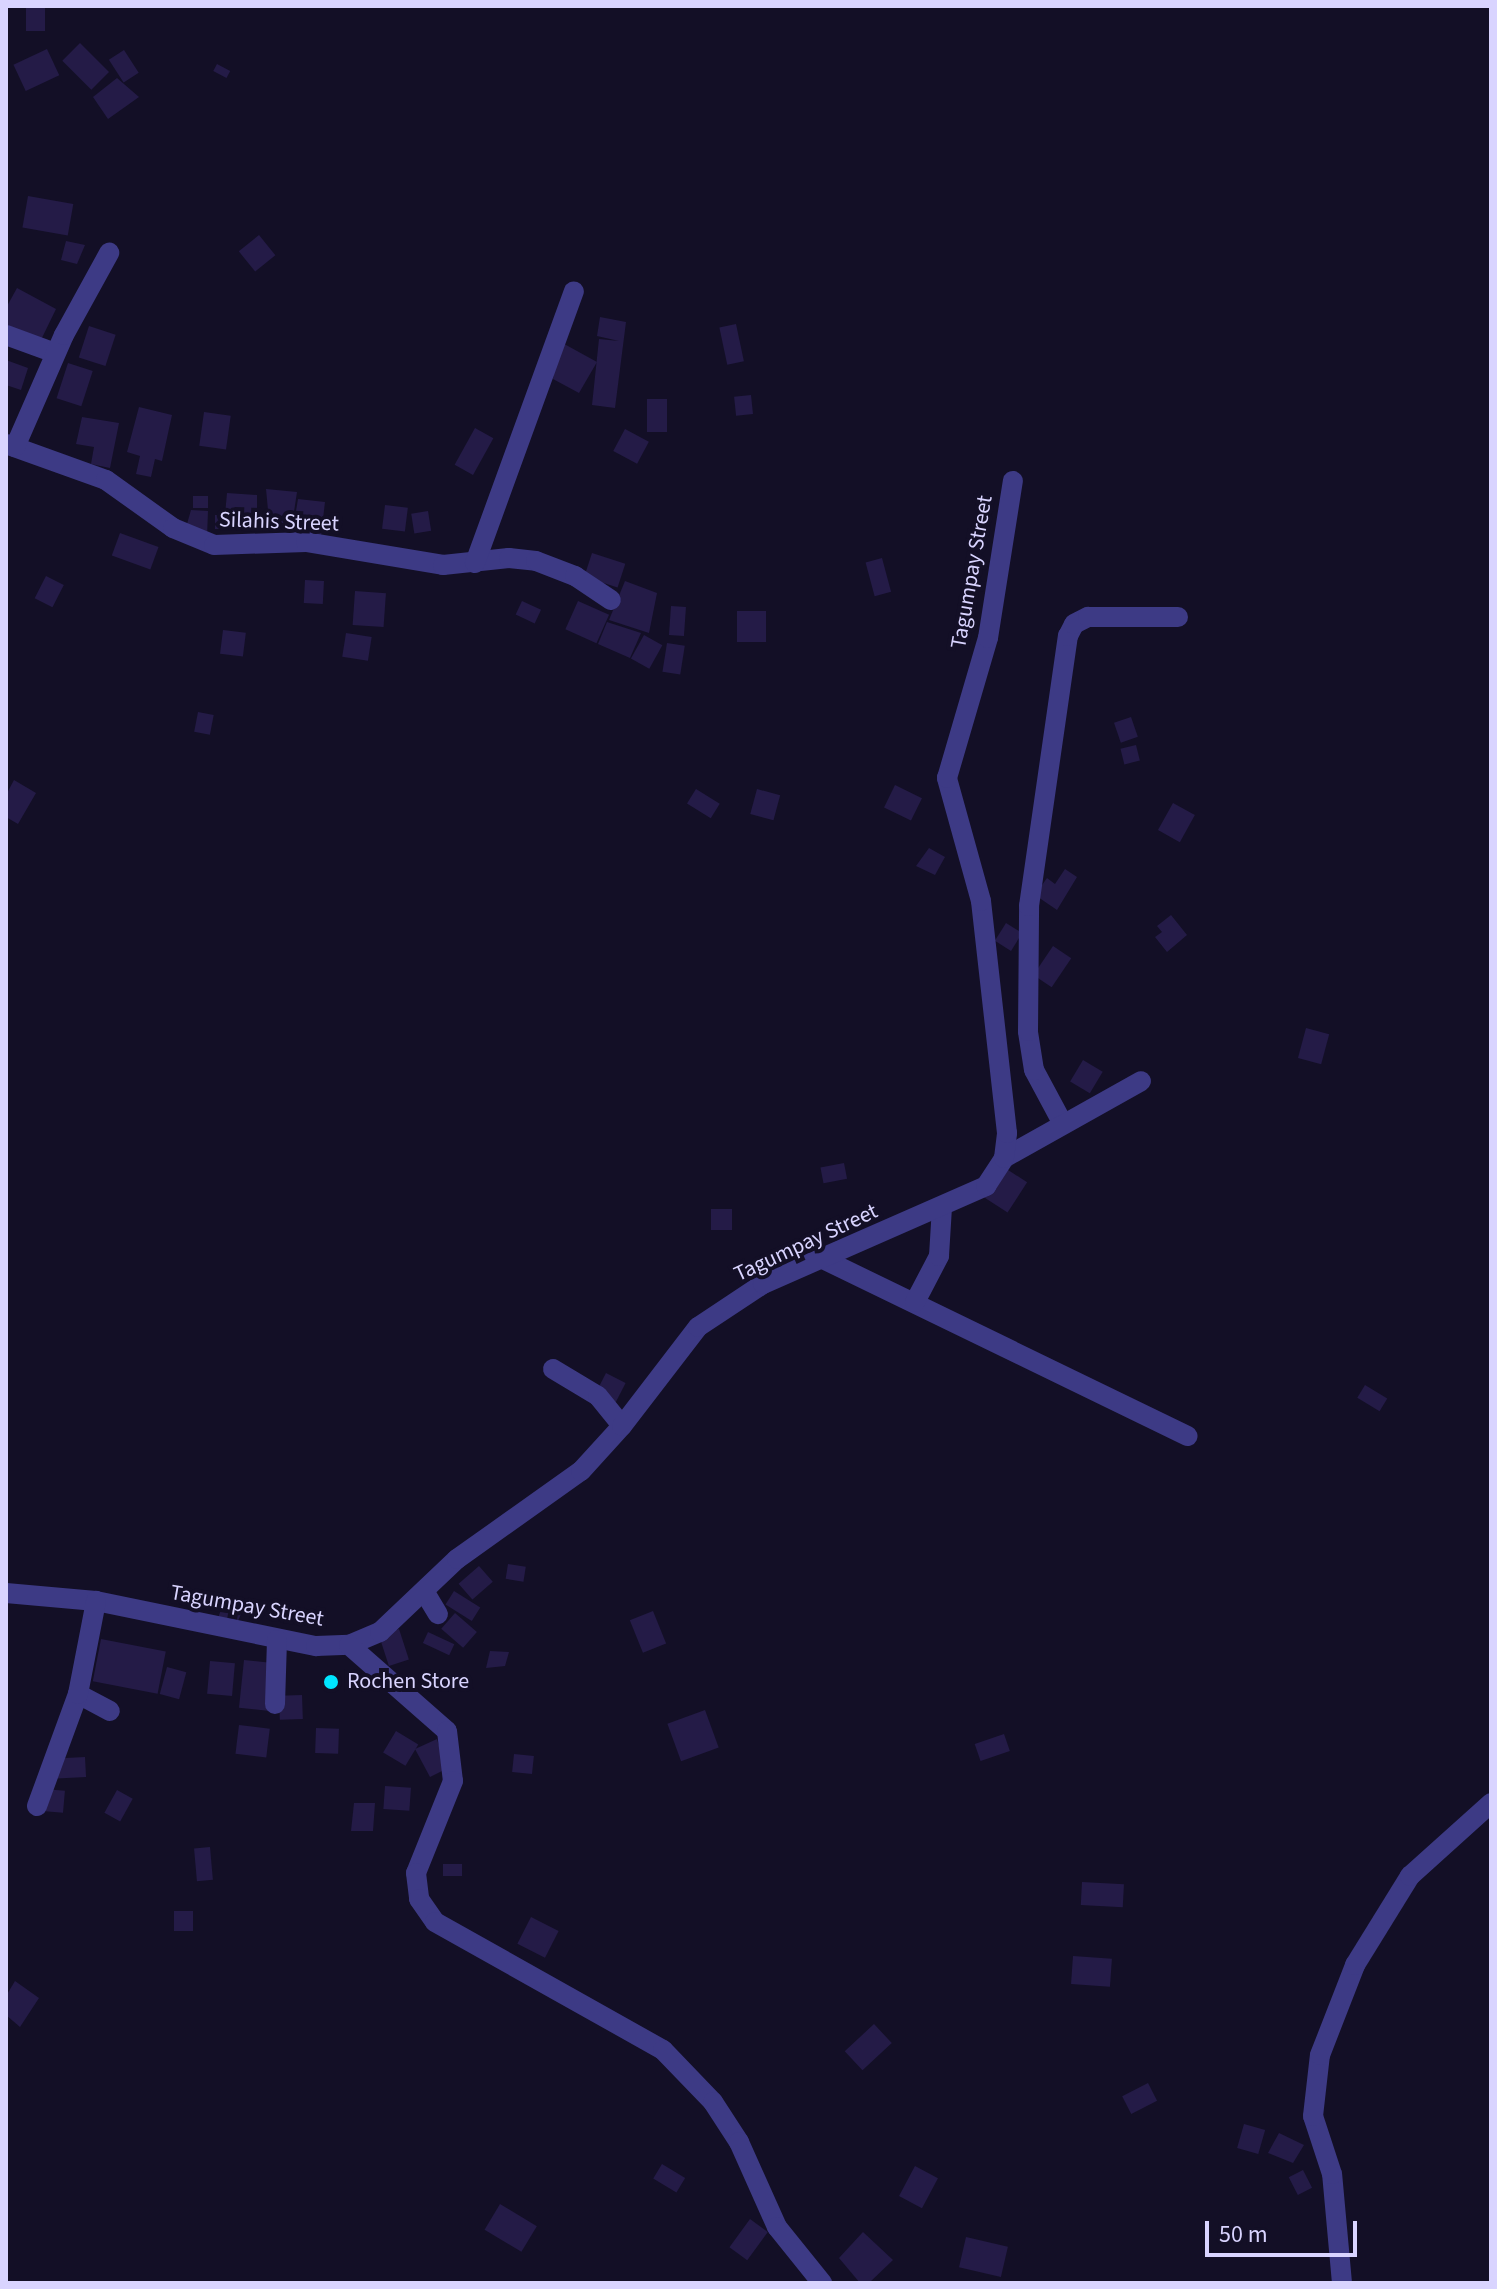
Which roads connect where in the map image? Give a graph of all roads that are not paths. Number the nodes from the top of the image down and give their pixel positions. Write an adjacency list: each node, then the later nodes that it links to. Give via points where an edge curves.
1 (109, 253): 4 (street)
2 (574, 291): 7 (street)
3 (6, 335): 4 (street)
4 (55, 353): 5 (street)
5 (10, 446): 7 (street, Silahis Street, via 106,480 173,528 214,545 306,542 416,563)
6 (1013, 481): 12 (street, Tagumpay Street, via 988,638 947,778 981,901 1007,1133)
7 (475, 563): 8 (street, Silahis Street, via 536,561 575,576)
8 (611, 600)
9 (1178, 617): 11 (street, via 1088,617 1074,624 1068,636 1029,906 1028,1031 1034,1070)
10 (1141, 1081): 11 (street)
11 (1063, 1124): 12 (street)
12 (1004, 1158): 13 (street, Tagumpay Street, via 986,1186)
13 (942, 1207): 14 (street, Tagumpay Street); 15 (street, via 939,1256)
14 (825, 1260): 15 (street); 17 (street, Tagumpay Street, via 763,1284 698,1327)
15 (915, 1302): 18 (street)
16 (553, 1369): 17 (street, via 598,1396)
17 (622, 1426): 19 (street, Tagumpay Street, via 581,1471 492,1532)
18 (1187, 1436)
19 (424, 1591): 22 (street); 24 (street, Tagumpay Street, via 380,1632)
20 (6, 1593): 21 (street, Tagumpay Street)
21 (96, 1601): 23 (street, Tagumpay Street); 25 (street)
22 (438, 1614)
23 (277, 1640): 24 (street, Tagumpay Street); 26 (street)
24 (349, 1645): 30 (street, via 447,1731 453,1781 416,1873 419,1899 435,1922 663,2050 713,2102 739,2142 777,2227)
25 (78, 1694): 27 (street); 29 (street)
26 (275, 1704)
27 (110, 1711)
28 (1491, 1803): 31 (street, via 1410,1876 1355,1965 1320,2055 1313,2116 1332,2174)
29 (37, 1806)
30 (822, 2283)
31 (1342, 2283)

